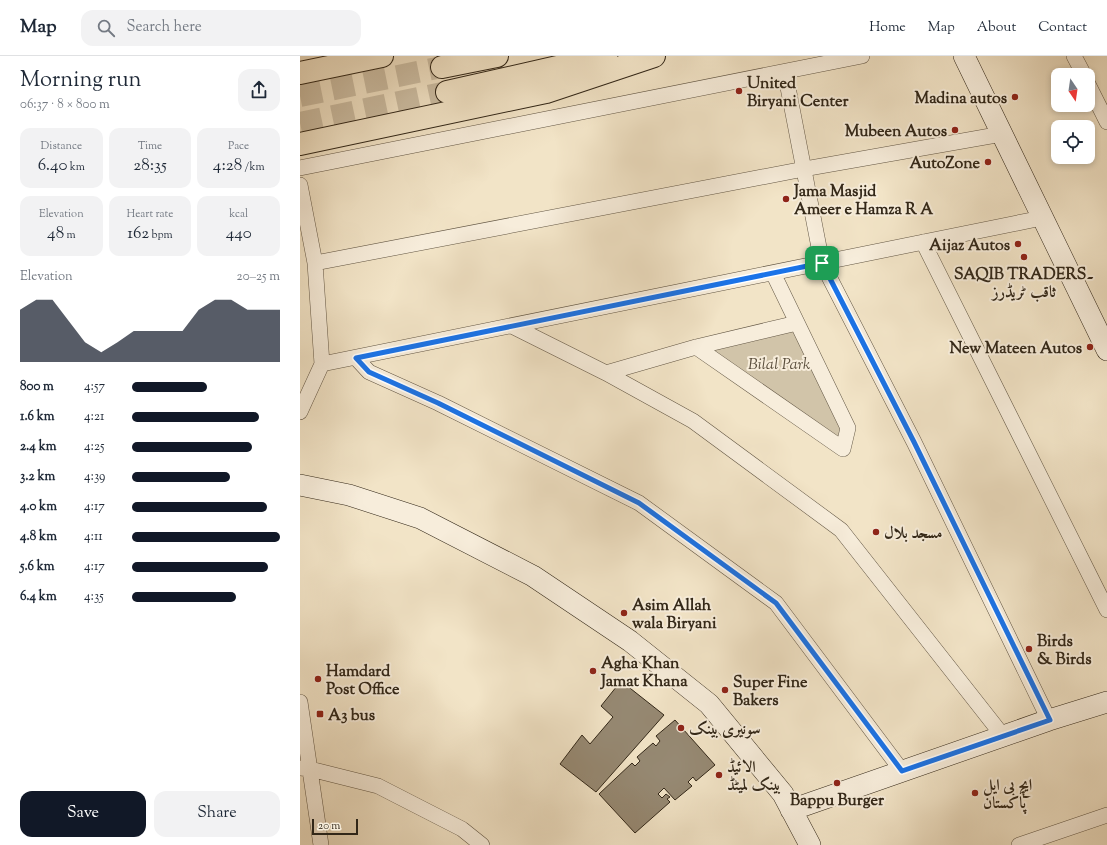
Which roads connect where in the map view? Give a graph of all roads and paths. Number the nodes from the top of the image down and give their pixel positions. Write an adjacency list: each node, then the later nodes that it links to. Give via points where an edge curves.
1 (382, 56): 11 (highway)
2 (497, 56): 8 (highway)
3 (606, 56): 12 (highway)
4 (654, 56): 16 (highway, via 546,92)
5 (862, 56): 10 (street)
6 (964, 56): 15 (street)
7 (1074, 56): 9 (street)
8 (442, 68)
9 (1080, 68)
10 (785, 72): 17 (street); 18 (street)
11 (300, 73)
12 (447, 92)
13 (1095, 98): 14 (street)
14 (1107, 122)
15 (1002, 134): 18 (street); 20 (street)
16 (300, 144)
17 (300, 168)
18 (804, 169): 22 (street); 23 (street)
19 (300, 185): 22 (street)
20 (1042, 218): 21 (street); 28 (street)
21 (923, 242): 23 (street); 34 (street)
22 (315, 263): 30 (street)
23 (822, 263): 24 (street); 37 (street, via 914,442)
24 (773, 273): 25 (street); 26 (street)
25 (798, 323): 27 (street); 27 (street, via 848,428 843,449)
26 (512, 326): 29 (street); 31 (street)
27 (696, 347): 31 (street)
28 (1107, 350)
29 (356, 358): 30 (street); 40 (street, via 369,372 438,403 639,503 776,603)
30 (322, 364): 32 (street)
31 (606, 373): 38 (street, via 693,421 841,530)
32 (300, 412)
33 (300, 485): 41 (street, via 349,495 420,518 533,576 630,642 709,704 783,794)
34 (1107, 610)
35 (300, 702): 39 (street)
36 (1107, 702): 37 (street)
37 (1050, 720): 38 (street)
38 (1003, 736): 40 (street)
39 (305, 769): 43 (street); 44 (street, via 378,786 462,829)
40 (902, 771): 41 (street)
41 (791, 810): 45 (street)
42 (1107, 815): 46 (street)
43 (322, 845)
44 (482, 845)
45 (810, 845)
46 (1020, 845)

